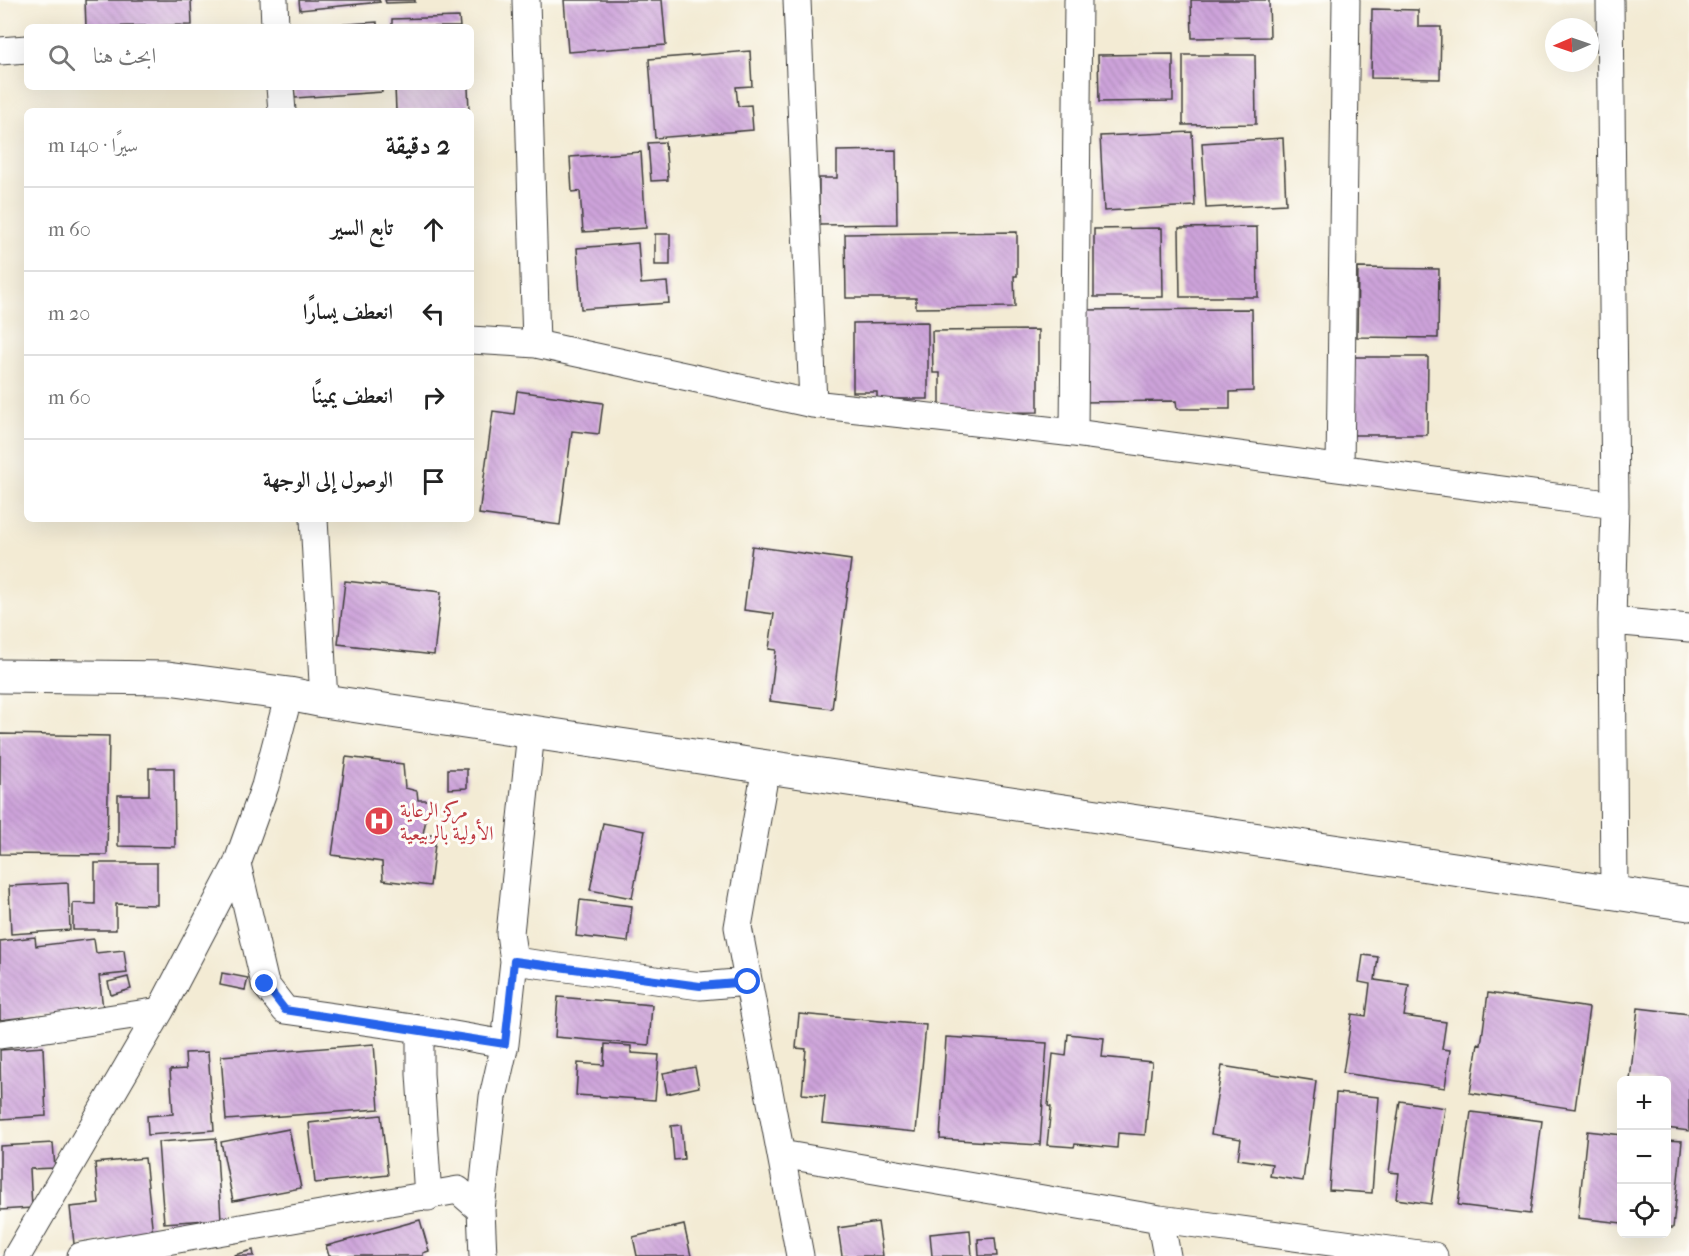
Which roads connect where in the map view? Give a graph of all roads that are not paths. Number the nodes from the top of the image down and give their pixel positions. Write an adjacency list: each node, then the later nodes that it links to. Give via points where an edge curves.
1 (274, 0): 7 (street)
2 (526, 0): 13 (street)
3 (797, 0): 14 (street)
4 (1078, 0): 15 (street)
5 (1346, 0): 16 (street)
6 (1610, 0): 17 (street)
7 (275, 24)
8 (24, 49): 9 (street)
9 (0, 51)
10 (280, 90): 11 (street)
11 (282, 108)
12 (474, 340): 13 (street)
13 (536, 344): 14 (street)
14 (813, 404): 15 (street)
15 (1074, 433): 16 (street)
16 (1340, 468): 17 (street)
17 (1615, 505): 19 (street)
18 (314, 522): 23 (street)
19 (1612, 621): 20 (street); 27 (street)
20 (1689, 628)
21 (0, 676): 22 (main road, via 168,678)
22 (289, 694): 23 (main road); 26 (street, via 265,786)
23 (324, 701): 24 (main road)
24 (531, 732): 25 (main road); 29 (street, via 510,933)
25 (766, 767): 27 (main road); 30 (street, via 738,927)
26 (237, 864): 31 (street); 32 (street, via 265,984 285,1010)
27 (1614, 893): 28 (main road)
28 (1689, 904)
29 (514, 961): 30 (street, via 700,986); 34 (street)
30 (748, 982): 35 (street)
31 (160, 1011): 33 (street); 39 (street)
32 (420, 1029): 34 (street); 36 (street)
33 (0, 1035)
34 (505, 1044): 37 (street, via 493,1097)
35 (781, 1154): 38 (street); 42 (street)
36 (428, 1197): 37 (street, via 458,1190); 40 (street)
37 (481, 1210): 41 (street)
38 (1161, 1218): 43 (street); 44 (street)
39 (17, 1256)
40 (81, 1256)
41 (483, 1256)
42 (800, 1256)
43 (1167, 1256)
44 (1434, 1256)

